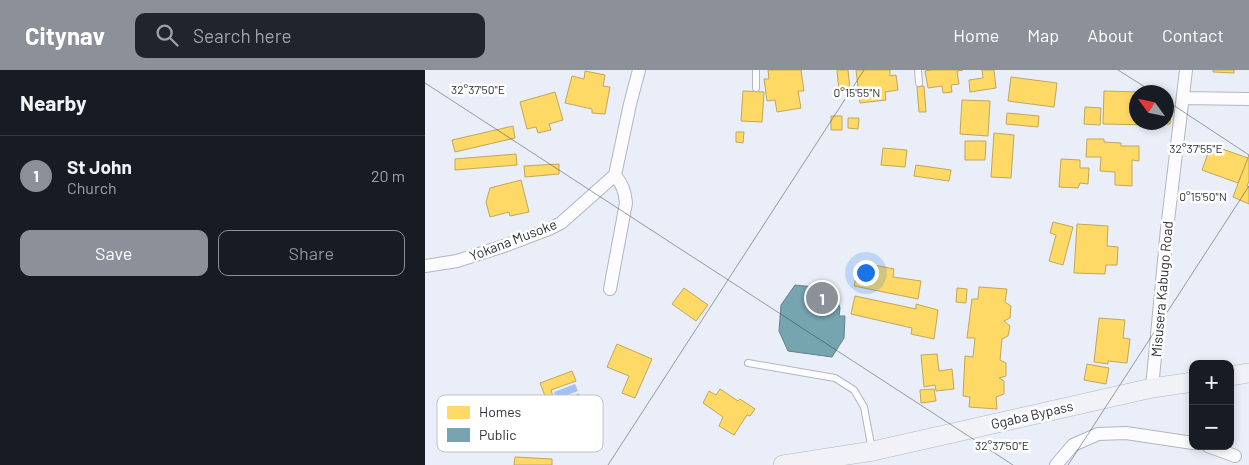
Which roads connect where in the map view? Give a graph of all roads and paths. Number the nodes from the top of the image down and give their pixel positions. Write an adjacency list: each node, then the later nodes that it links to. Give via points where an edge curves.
1 (639, 70): 9 (street)
2 (756, 70): 6 (lane)
3 (918, 70): 5 (lane)
4 (1186, 70): 7 (street, Misusera Kabugo Road)
5 (919, 83)
6 (756, 88)
7 (1183, 98): 8 (street); 16 (street, Misusera Kabugo Road)
8 (1249, 99)
9 (615, 175): 10 (street, Yokana Musoke, via 561,223 549,229 457,261); 11 (street, via 622,185 626,203)
10 (425, 266)
11 (610, 289)
12 (748, 363): 19 (lane, via 835,378 854,390 864,407)
13 (1249, 373): 14 (street)
14 (1234, 375)
15 (1189, 383): 16 (street, Ggaba Bypass)
16 (1152, 388): 19 (street, Ggaba Bypass)
17 (1189, 442): 22 (street, via 1125,433 1098,434 1073,445)
18 (1219, 450): 20 (street)
19 (873, 451): 21 (street, Ggaba Bypass)
20 (1235, 456)
21 (783, 465)
22 (1056, 465)

